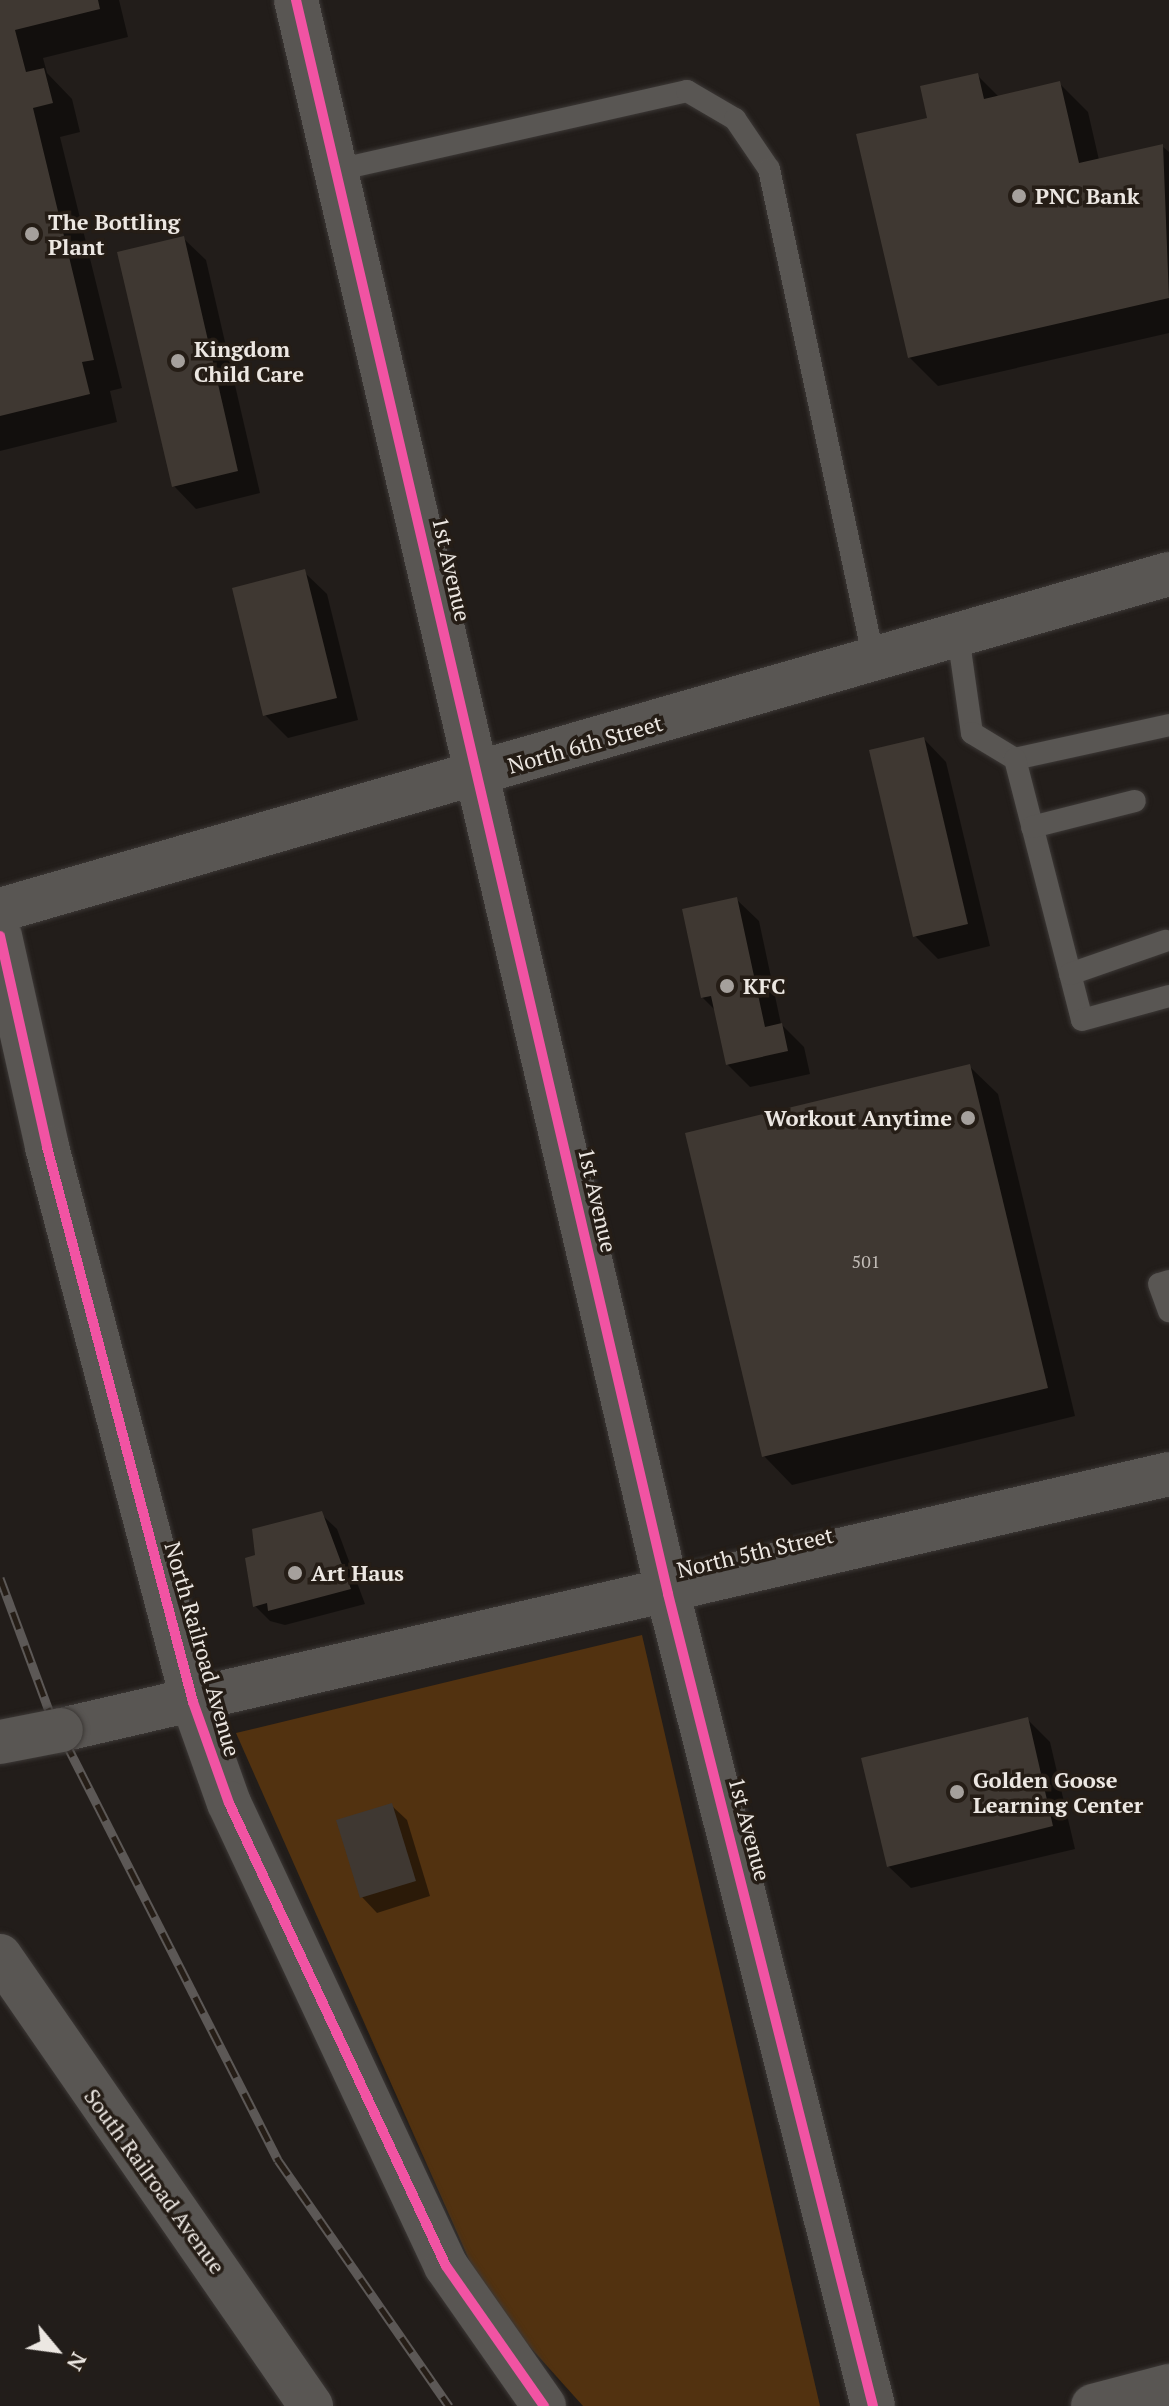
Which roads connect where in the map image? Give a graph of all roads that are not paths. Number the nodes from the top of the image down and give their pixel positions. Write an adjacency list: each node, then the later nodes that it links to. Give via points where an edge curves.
1 (296, 0): 2 (street, 1st Avenue)
2 (337, 170): 5 (lane, via 687,91 735,119 769,169); 8 (street, 1st Avenue)
3 (1169, 574): 4 (street, North 6th Street)
4 (958, 635): 5 (street, North 6th Street); 7 (lane, via 972,733)
5 (874, 660): 8 (street, North 6th Street)
6 (1169, 725): 7 (lane)
7 (1015, 759): 10 (lane)
8 (480, 774): 11 (street, North 6th Street); 19 (street, 1st Avenue)
9 (1135, 801): 10 (lane)
10 (1032, 827): 14 (lane)
11 (0, 910)
12 (0, 936): 20 (street, North Railroad Avenue)
13 (1165, 941): 14 (lane)
14 (1070, 974): 15 (lane, via 1082,1020)
15 (1169, 996)
16 (1169, 1281): 17 (lane, via 1159,1284)
17 (1169, 1311)
18 (1169, 1474): 19 (street, North 5th Street)
19 (668, 1594): 20 (street, North 5th Street); 26 (street, 1st Avenue)
20 (178, 1706): 21 (street, North 5th Street, bridge); 25 (street, North Railroad Avenue, via 229,1803 357,2089 446,2266)
21 (0, 1742)
22 (0, 1956): 24 (street, South Railroad Avenue)
23 (1169, 2386): 27 (street)
24 (311, 2406)
25 (544, 2406)
26 (873, 2406)
27 (1093, 2406)

